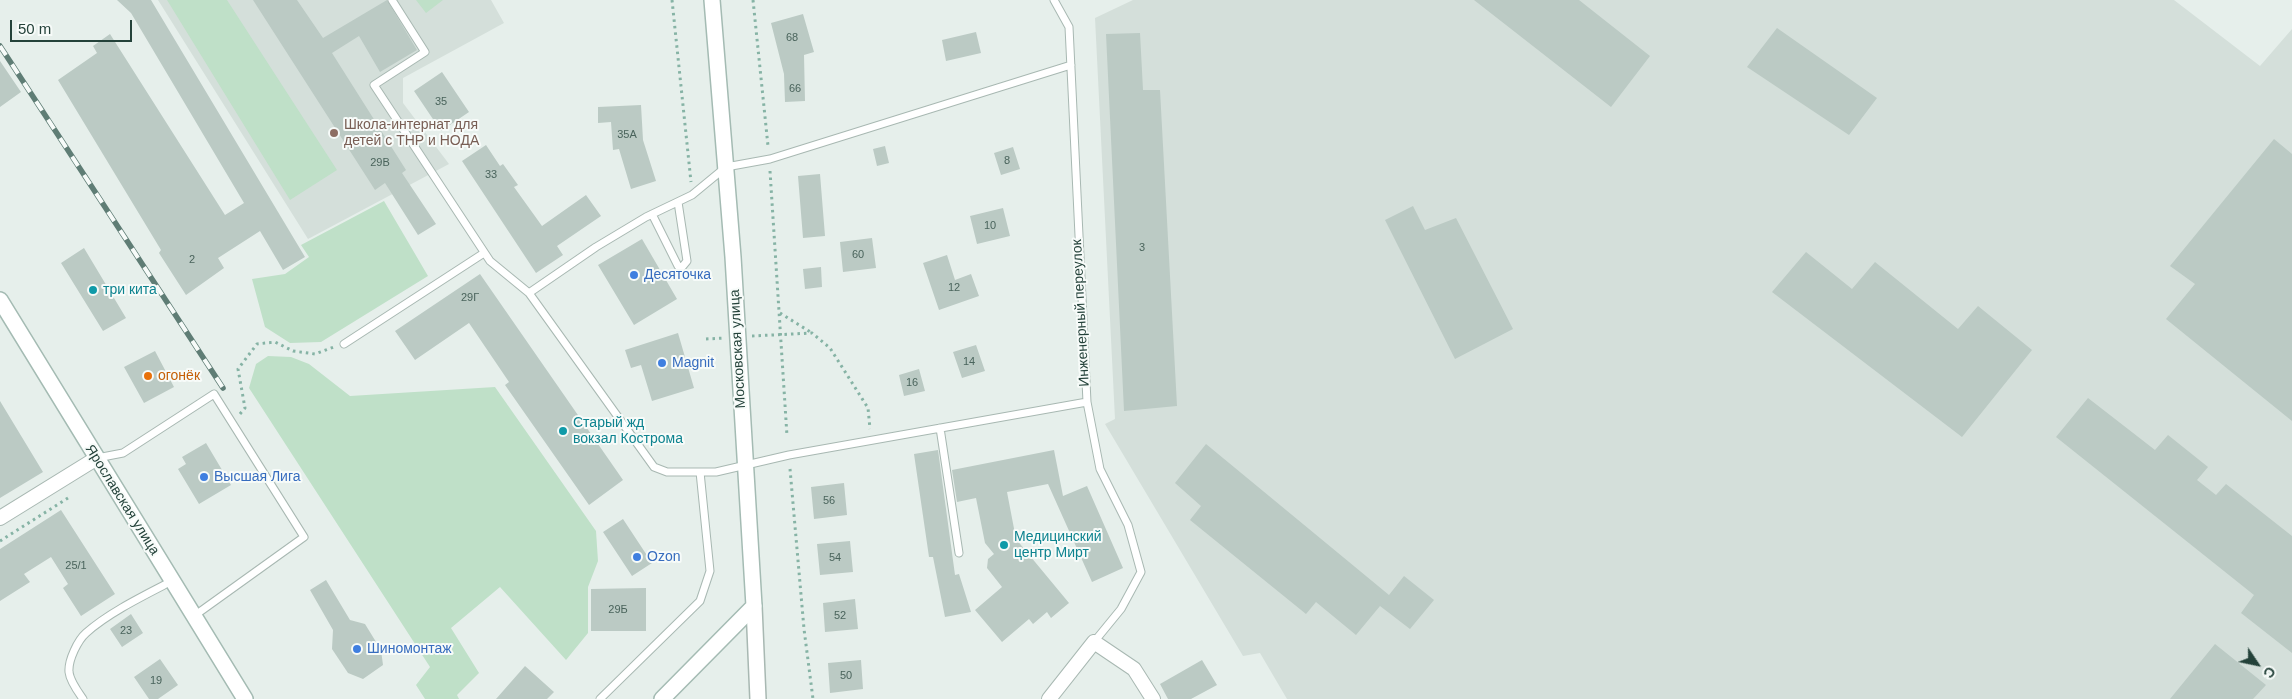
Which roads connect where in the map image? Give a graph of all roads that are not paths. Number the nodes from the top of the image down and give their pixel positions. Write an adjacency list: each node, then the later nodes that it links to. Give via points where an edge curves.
1 (392, 0): 8 (lane, Инженерный переулок, via 425,52 374,85)
2 (712, 0): 5 (main road, Московская улица)
3 (1054, 0): 4 (lane, Инженерный переулок, via 1068,27)
4 (1071, 65): 5 (lane, via 770,159); 12 (lane, Инженерный переулок)
5 (726, 167): 6 (lane, via 692,195); 15 (main road, Московская улица)
6 (678, 202): 7 (lane); 7 (lane, via 687,261 682,267 678,266)
7 (652, 214): 9 (lane)
8 (484, 252): 9 (lane, Инженерный переулок, via 490,261); 11 (lane)
9 (529, 293): 16 (lane, Инженерный переулок, via 654,467 667,472)
10 (0, 300): 14 (main road, Ярославская улица)
11 (344, 344)
12 (1087, 402): 13 (lane, Инженерный переулок); 22 (lane, via 1100,469 1128,525 1141,572 1121,609)
13 (940, 428): 15 (lane, Инженерный переулок); 18 (lane)
14 (97, 458): 17 (street); 19 (main road, Ярославская улица); 21 (lane, via 123,453 214,394 304,537)
15 (745, 465): 16 (lane, Инженерный переулок); 20 (main road, Московская улица)
16 (700, 472): 25 (lane, via 710,571 707,586 700,601)
17 (0, 518)
18 (959, 553)
19 (172, 581): 21 (main road, Ярославская улица); 23 (lane, via 136,600 85,634 74,652 69,671)
20 (754, 606): 26 (main road); 27 (main road, Московская улица)
21 (193, 616): 24 (main road, Ярославская улица)
22 (1094, 642): 28 (street); 29 (street, via 1134,669)
23 (83, 699)
24 (245, 699)
25 (600, 699)
26 (662, 699)
27 (758, 699)
28 (1049, 699)
29 (1153, 699)

